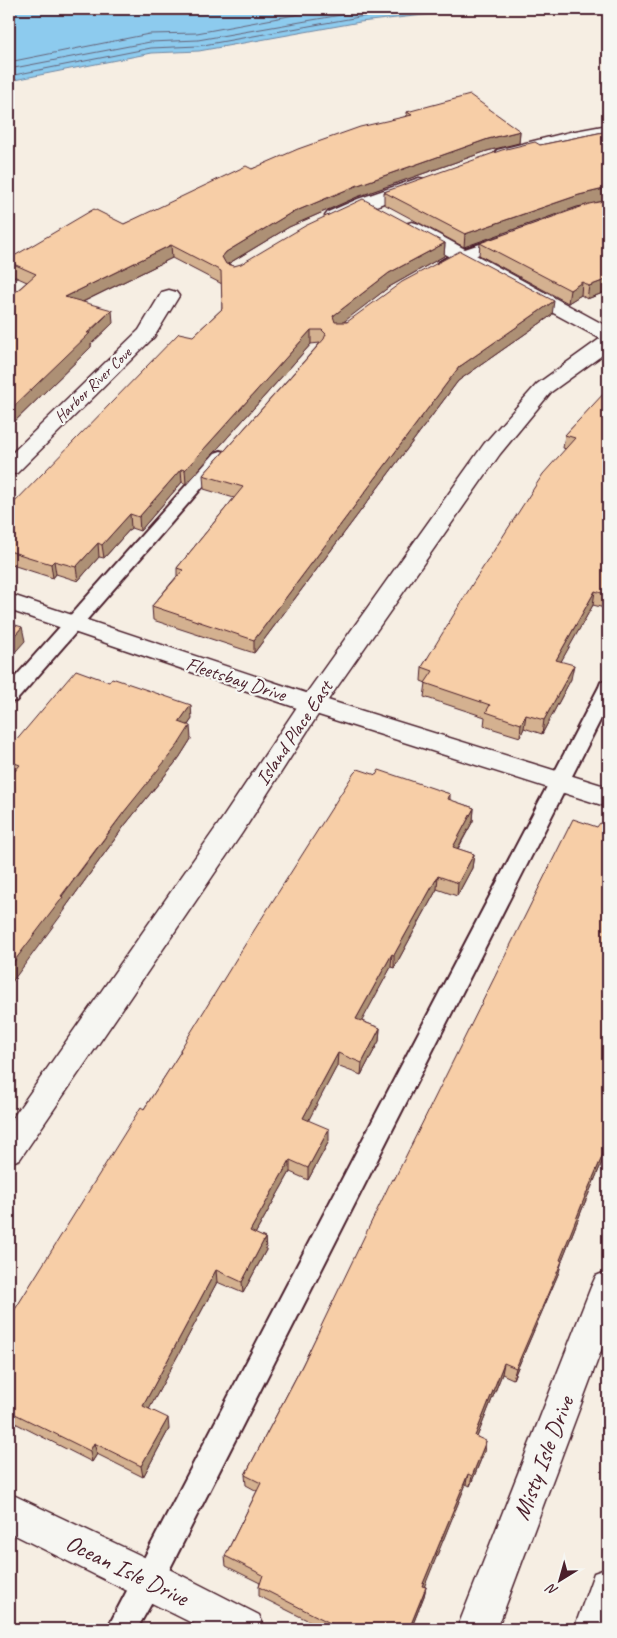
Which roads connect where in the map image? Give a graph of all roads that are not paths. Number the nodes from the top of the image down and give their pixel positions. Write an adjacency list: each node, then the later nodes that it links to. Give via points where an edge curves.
1 (608, 130): 2 (street)
2 (484, 160)
3 (438, 176): 4 (street)
4 (364, 203): 5 (street); 6 (street)
5 (382, 212)
6 (322, 222)
7 (399, 222): 9 (street)
8 (517, 236): 9 (lane)
9 (460, 255): 10 (lane); 12 (street)
10 (436, 269)
11 (168, 296): 15 (street, Harbor River Cove, via 147,333)
12 (608, 335)
13 (608, 342): 20 (street, Island Place East, via 544,388 492,449)
14 (231, 445): 17 (lane)
15 (9, 468)
16 (9, 602): 17 (street, Fleetsbay Drive)
17 (71, 624): 19 (lane); 20 (street, Fleetsbay Drive)
18 (608, 687): 21 (lane)
19 (9, 696)
20 (312, 704): 21 (street, Fleetsbay Drive); 23 (street, Island Place East, via 232,826)
21 (561, 782): 22 (street, Fleetsbay Drive); 26 (lane)
22 (608, 797)
23 (9, 1149)
24 (608, 1287): 30 (street, Misty Isle Drive)
25 (9, 1512): 26 (street, Ocean Isle Drive)
26 (149, 1580): 28 (lane); 29 (street, Ocean Isle Drive)
27 (608, 1587): 31 (street)
28 (121, 1629)
29 (245, 1629)
30 (477, 1629)
31 (594, 1629)

